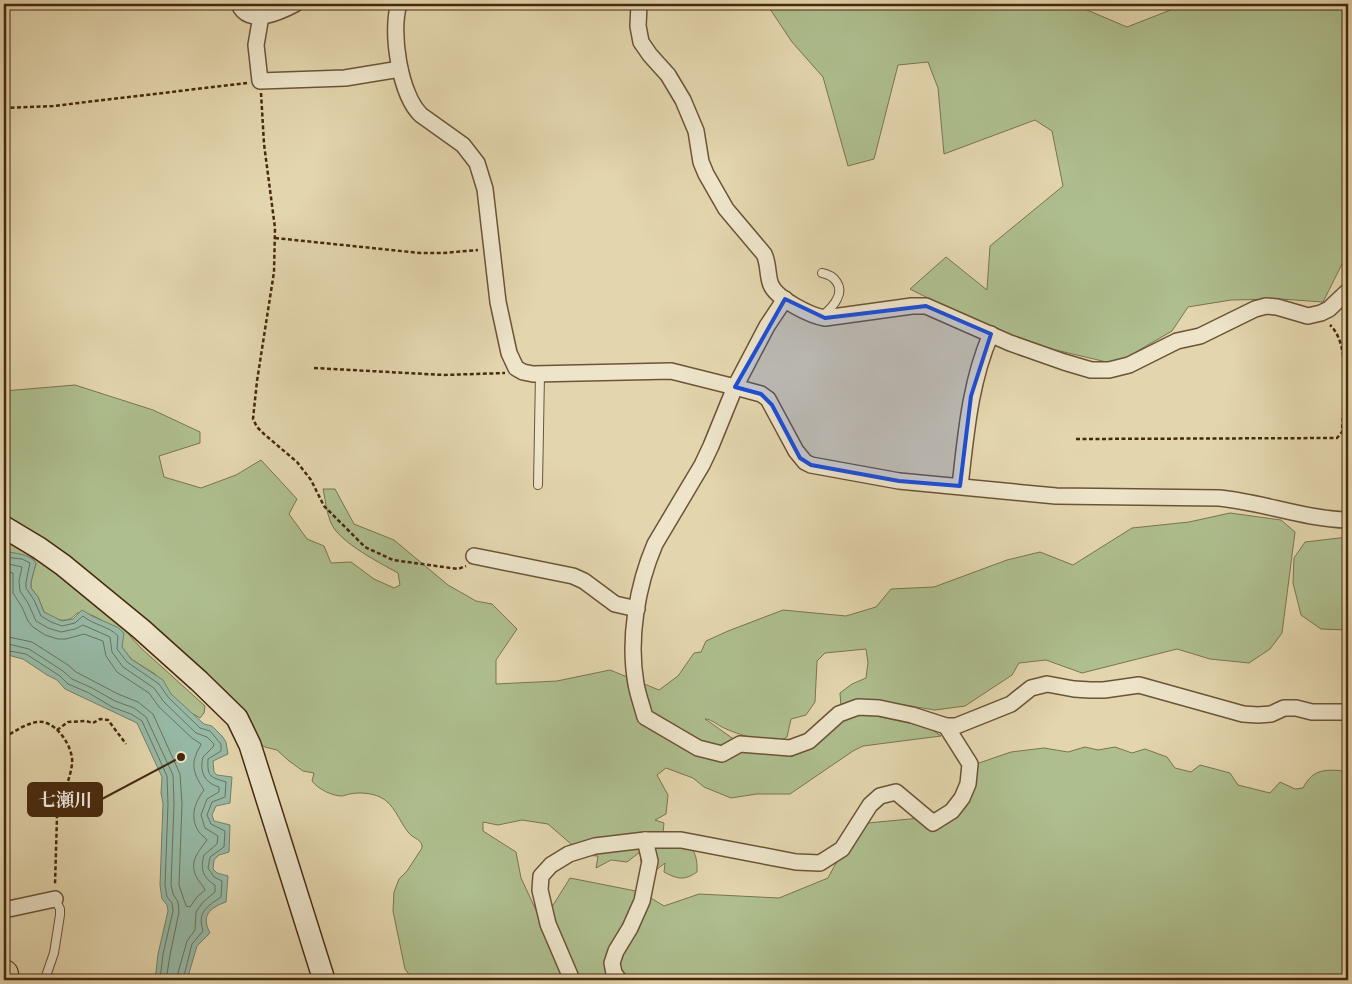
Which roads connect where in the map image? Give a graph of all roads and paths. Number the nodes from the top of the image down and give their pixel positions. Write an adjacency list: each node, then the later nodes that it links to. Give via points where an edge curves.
1 (239, 4): 5 (street, via 248,14)
2 (295, 4): 5 (street)
3 (399, 4): 6 (street, via 396,27)
4 (639, 4): 13 (street, via 640,42 668,75 683,100 696,131 706,174 726,208 764,254 772,287)
5 (261, 16): 7 (street, via 256,45)
6 (400, 69): 7 (street, via 345,78); 10 (street, via 405,90 415,110 463,145 477,164 485,189)
7 (260, 82): 8 (path, via 53,106); 9 (path)
8 (4, 108)
9 (275, 238): 10 (path, via 420,253); 27 (path, via 274,272 253,411 258,427 297,462 311,480 324,506 366,547 393,560 458,568 471,564)
10 (493, 249): 19 (street, via 500,315)
11 (822, 273): 15 (lane, via 834,277 839,295)
12 (1348, 291): 14 (street, via 1329,309)
13 (785, 299): 15 (street); 21 (street)
14 (1308, 316): 16 (street, via 1266,306 1200,336 1178,341 1129,365 1109,370 1091,370 1064,362); 17 (path, via 1334,329)
15 (821, 317): 16 (street, via 919,305)
16 (991, 334): 24 (street, via 971,396)
17 (1347, 359): 22 (path, via 1342,432 1337,438)
18 (314, 368): 19 (path, via 444,375 496,374)
19 (516, 368): 20 (street)
20 (540, 374): 21 (street, via 671,370); 23 (lane)
21 (735, 386): 24 (street, via 768,399 796,451 811,465 899,482); 28 (street, via 702,465 655,544)
22 (1076, 438)
23 (538, 485)
24 (960, 486): 25 (street, via 1066,497 1212,497)
25 (1348, 520)
26 (4, 527): 40 (street, via 39,548 92,589 192,674 237,718 250,745)
27 (474, 556): 28 (street, via 573,576 615,604)
28 (637, 609): 30 (street, via 634,665 645,717 698,748 722,754 740,744 790,748 809,741 839,714 858,708 879,708)
29 (1348, 712): 30 (street, via 1284,708 1264,714 1243,714 1139,685 1090,690 1047,684 1031,688 1010,704 956,726)
30 (946, 726): 34 (street, via 970,764 968,784 952,811 933,823 896,792 880,796 870,805 842,849 820,864 681,840)
31 (57, 730): 32 (path, via 44,722 29,724); 33 (path, via 68,722 105,719); 35 (path, via 72,755 70,775 58,806)
32 (4, 736)
33 (126, 744)
34 (645, 840): 41 (street, via 595,846 569,854 541,876 540,890 548,924); 42 (street, via 650,861 642,901 612,963)
35 (55, 899): 36 (street); 38 (lane, via 60,915 54,953)
36 (4, 910)
37 (4, 974): 39 (highway)
38 (46, 976)
39 (5, 980)
40 (324, 980)
41 (572, 980)
42 (620, 980)

